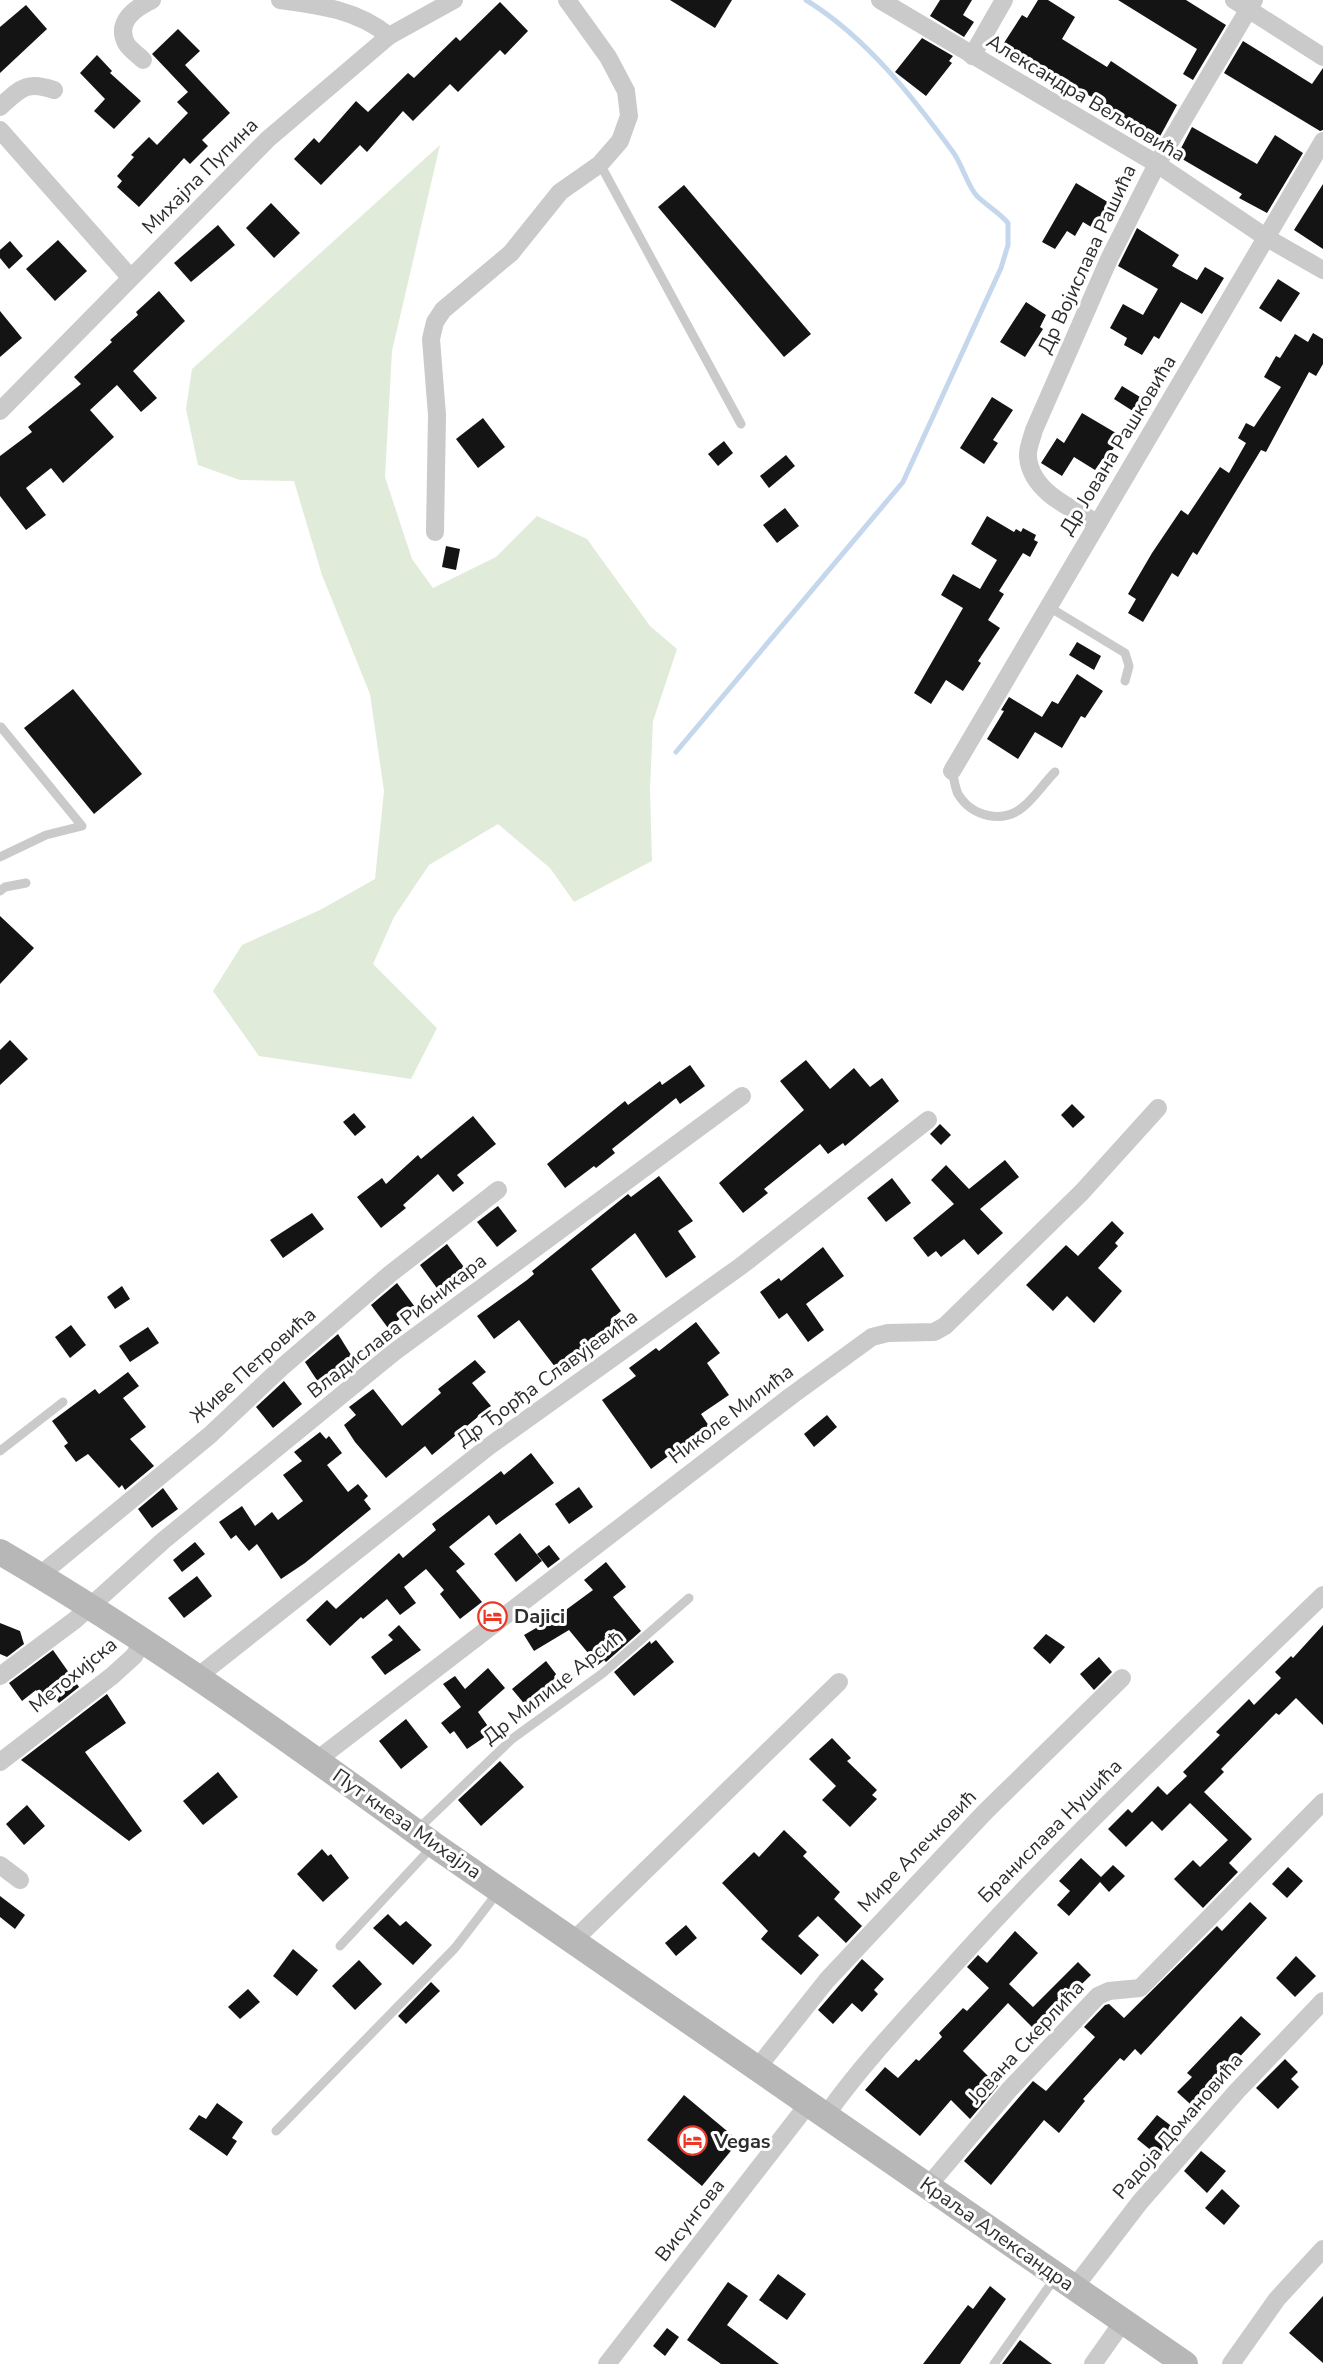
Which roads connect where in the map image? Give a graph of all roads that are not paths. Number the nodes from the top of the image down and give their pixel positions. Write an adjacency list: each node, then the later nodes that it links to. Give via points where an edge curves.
1 (153, 0): 11 (street, via 137,7 124,27 125,42)
2 (280, 0): 8 (street, via 350,14 375,24)
3 (454, 0): 8 (street, Михајла Пупина)
4 (567, 0): 16 (street, via 608,57 626,91 629,116 620,141)
5 (880, 0): 9 (street, Александра Вељковића)
6 (1004, 0): 9 (street)
7 (1246, 3): 10 (street); 17 (street, Др Војислава Рашића)
8 (389, 36): 20 (street, Михајла Пупина, via 268,139)
9 (972, 56): 17 (street, Александра Вељковића)
10 (1323, 57)
11 (142, 60)
12 (54, 90): 13 (street, via 38,84 22,87)
13 (0, 107)
14 (0, 130): 20 (street)
15 (1323, 141): 18 (street, Др Јована Рашковића)
16 (600, 164): 22 (lane); 24 (street, via 560,192 511,253 443,310 435,322 431,339 437,415)
17 (1157, 164): 18 (street, Александра Вељковића); 23 (street, Др Војислава Рашића, via 1110,257 1034,430 1027,456 1031,473 1042,487 1059,502)
18 (1267, 238): 19 (street, Александра Вељковића); 23 (street, Др Јована Рашковића)
19 (1323, 270)
20 (130, 277): 21 (street, Михајла Пупина)
21 (0, 411)
22 (741, 424)
23 (1098, 523): 25 (street, Др Јована Рашковића)
24 (435, 532)
25 (1049, 607): 26 (lane, via 1125,653); 28 (street, Др Јована Рашковића)
26 (1125, 681)
27 (0, 729): 30 (lane, via 82,826 46,835)
28 (952, 771): 29 (lane, via 957,793 968,806 996,818 1008,817 1023,807)
29 (1055, 772)
30 (0, 857)
31 (26, 883): 32 (lane)
32 (0, 891)
33 (742, 1096): 43 (street, Владислава Рибникара, via 393,1353 164,1539)
34 (1158, 1108): 49 (street, Николе Милића, via 1082,1192 945,1326 927,1333 872,1337)
35 (928, 1120): 46 (street, Др Ђорђа Славујевића, via 741,1266 488,1447)
36 (498, 1190): 40 (street, Живе Петровића, via 390,1274 210,1435)
37 (63, 1402): 38 (lane)
38 (0, 1451)
39 (0, 1552): 40 (main road, Пут кнеза Михајла)
40 (40, 1575): 43 (main road, Пут кнеза Михајла)
41 (1323, 1595): 60 (street, Бранислава Нушића, via 994,1919 854,2076)
42 (689, 1598): 52 (lane, Др Милице Арсић, via 603,1673 512,1739)
43 (90, 1606): 44 (main road, Пут кнеза Михајла); 45 (street, Владислава Рибникара)
44 (143, 1641): 46 (main road, Пут кнеза Михајла); 50 (street, Метохијска, via 134,1656 112,1676)
45 (0, 1676)
46 (196, 1678): 49 (main road, Пут кнеза Михајла)
47 (1122, 1678): 59 (street, Мире Алечковић, via 985,1812 827,1980)
48 (839, 1682): 56 (street)
49 (317, 1760): 52 (main road, Пут кнеза Михајла)
50 (0, 1762)
51 (1323, 1802): 62 (street, Јована Скерлића, via 1140,1988 1108,1991 1098,1996 1009,2090)
52 (424, 1838): 55 (main road, Пут кнеза Михајла); 57 (lane, Др Милице Арсић)
53 (0, 1865): 54 (street)
54 (20, 1880)
55 (500, 1890): 56 (main road, Пут кнеза Михајла); 61 (lane, via 455,1948)
56 (573, 1941): 59 (main road, Пут кнеза Михајла)
57 (340, 1946)
58 (1323, 2001): 64 (street, Радоја Домановића)
59 (758, 2067): 60 (main road, Пут кнеза Михајла)
60 (817, 2109): 62 (main road, Краља Александра); 66 (street, Висунгова)
61 (276, 2131)
62 (928, 2186): 64 (main road, Краља Александра)
63 (1323, 2249): 70 (street, via 1276,2299)
64 (1066, 2282): 65 (main road, Краља Александра); 67 (lane)
65 (1122, 2323): 68 (street); 69 (main road, Краља Александра)
66 (607, 2364)
67 (994, 2364)
68 (1093, 2364)
69 (1185, 2364)
70 (1231, 2364)

